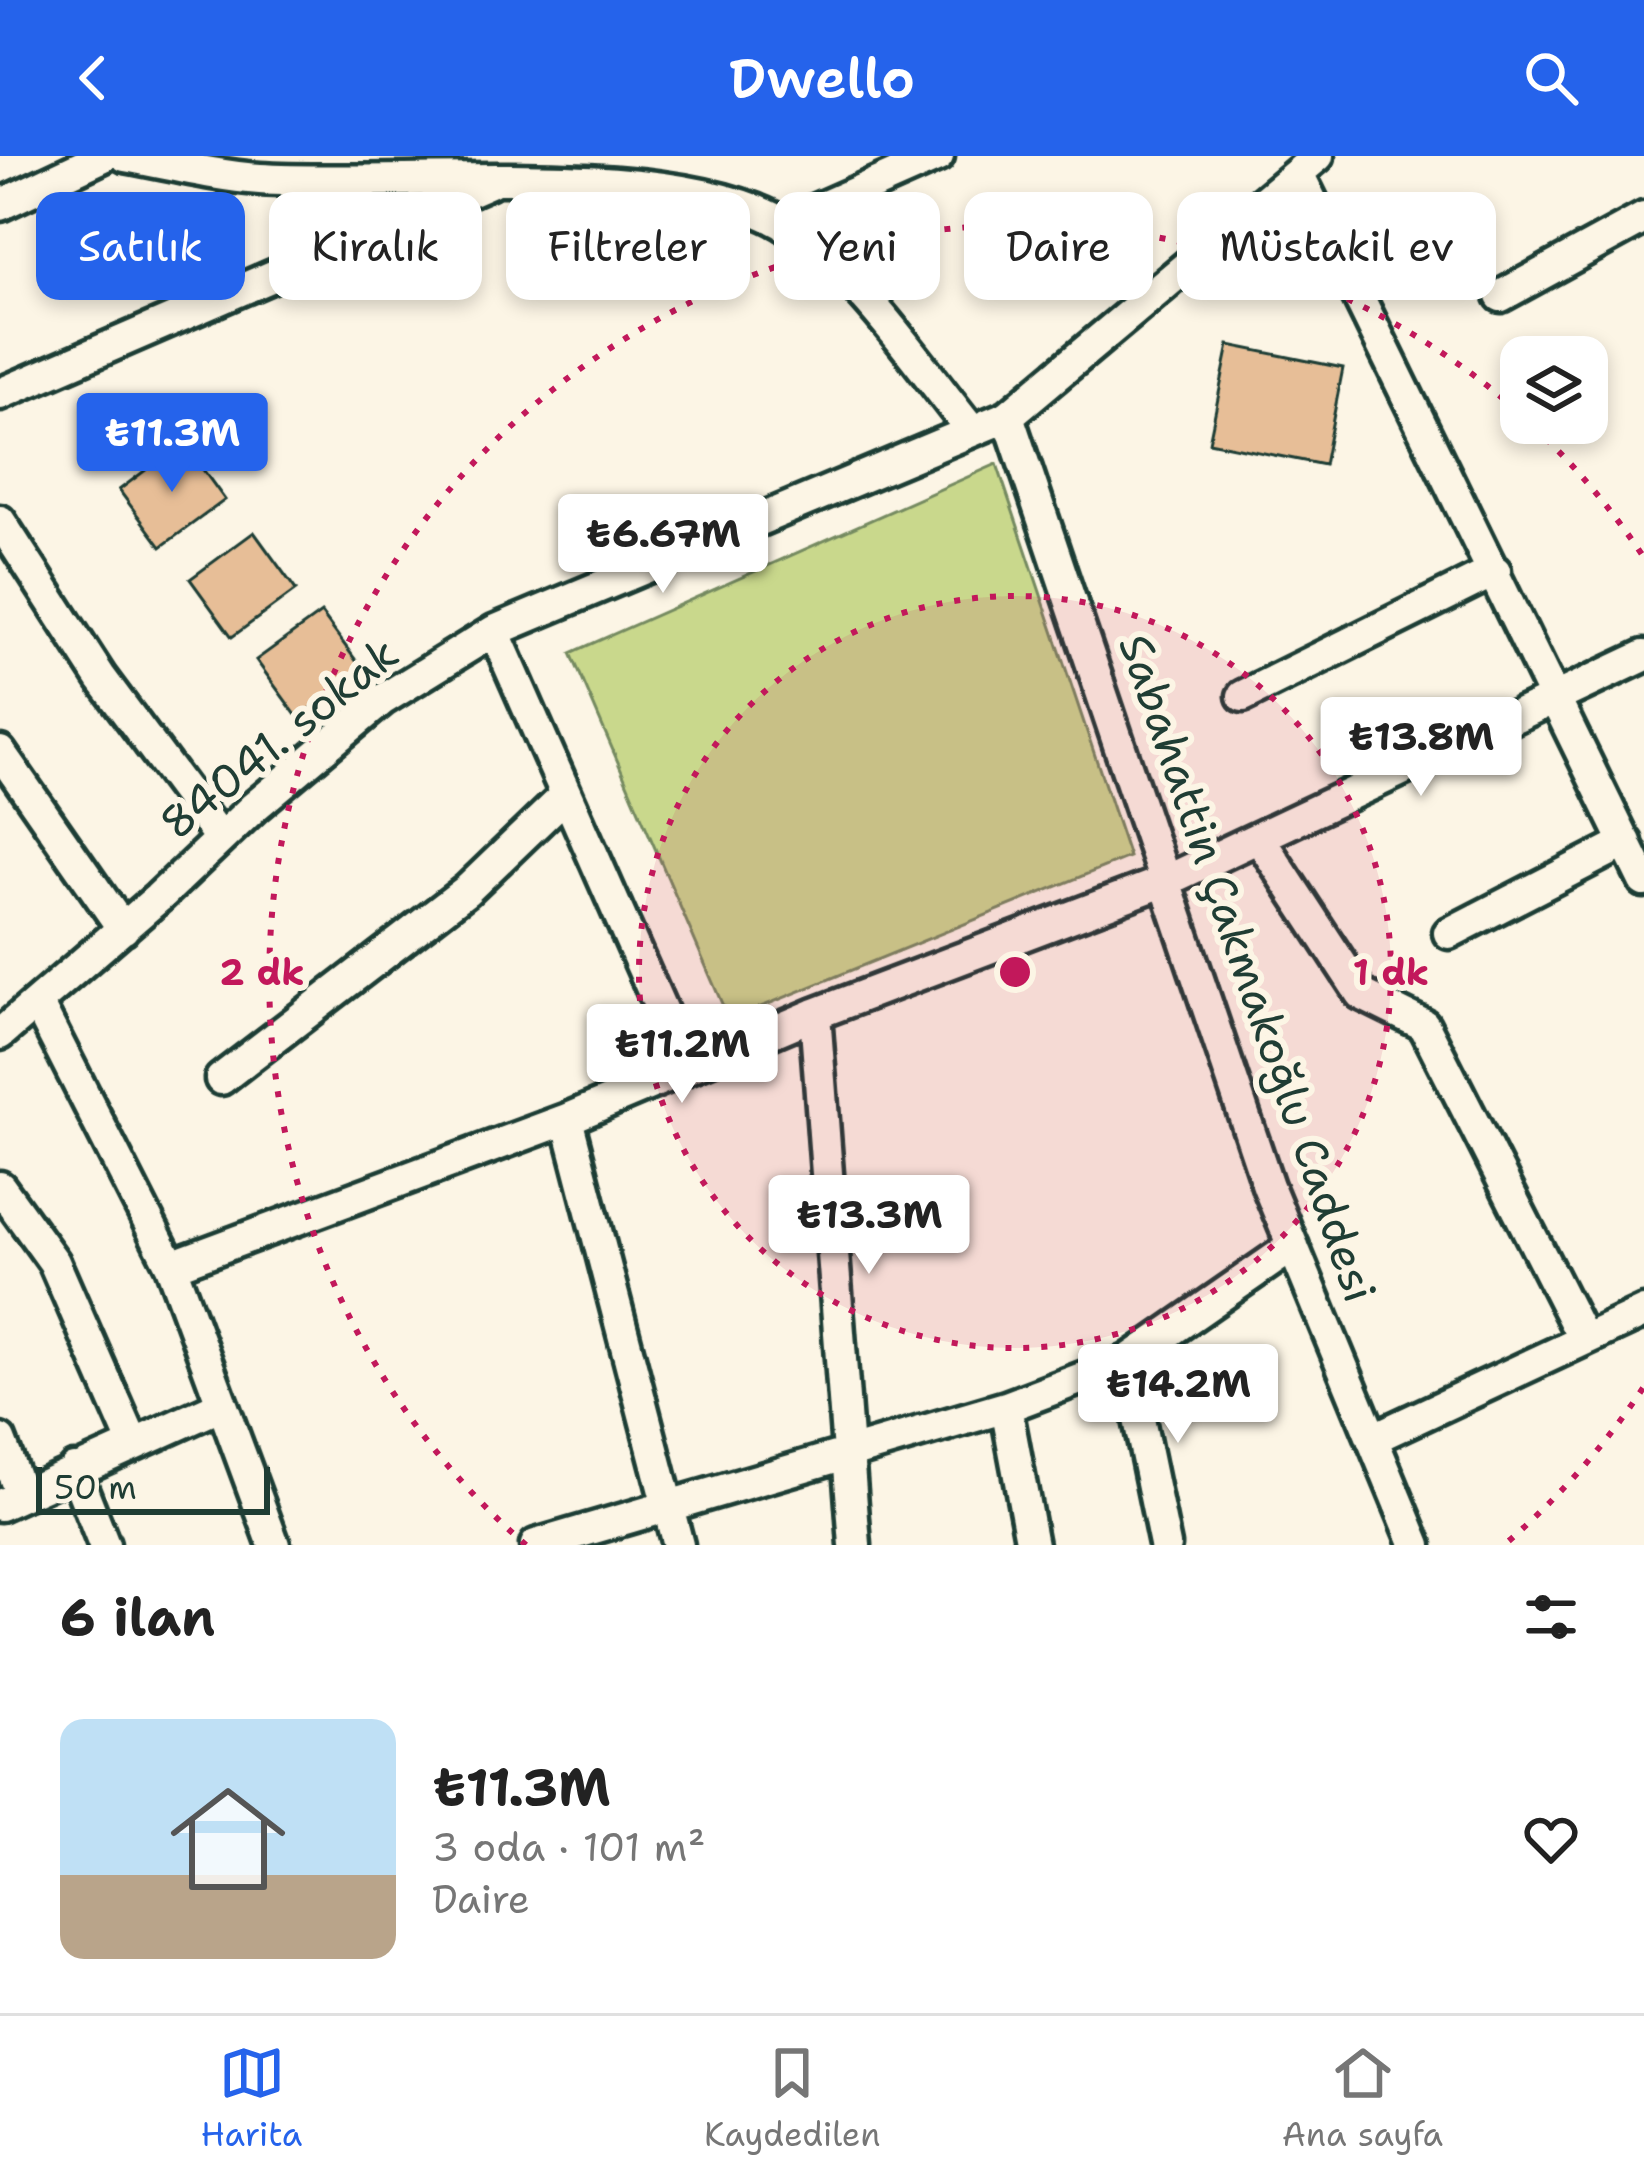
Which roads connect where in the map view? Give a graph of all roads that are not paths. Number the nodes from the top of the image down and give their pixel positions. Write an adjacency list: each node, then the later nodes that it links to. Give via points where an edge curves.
1 (104, 156): 9 (street)
2 (124, 156): 6 (street, via 258,179)
3 (659, 156): 7 (street)
4 (938, 156): 8 (street)
5 (1308, 165): 15 (street, 84041. sokak); 18 (street)
6 (502, 177): 7 (street); 14 (street)
7 (605, 181): 10 (street, via 675,182)
8 (856, 192)
9 (0, 205)
10 (774, 218)
11 (1644, 218): 12 (street)
12 (1501, 296)
13 (867, 300): 16 (street)
14 (0, 394)
15 (1008, 416): 16 (street, 84041. sokak); 28 (street, Sabahattin Çakmakoğlu Caddesi)
16 (972, 431): 19 (street, 84041. sokak)
17 (0, 521): 25 (street, via 100,678)
18 (1495, 571): 21 (street); 22 (street)
19 (494, 631): 24 (street); 25 (street, 84041. sokak, via 382,700)
20 (1644, 656): 22 (street)
21 (1243, 696)
22 (1558, 699): 26 (street); 27 (street)
23 (0, 752): 30 (street)
24 (564, 796): 35 (street); 36 (street, via 467,890)
25 (220, 838): 30 (street, 84041. sokak)
26 (1258, 838): 28 (street); 42 (street, via 1361,994 1424,1025)
27 (1626, 842): 29 (street); 31 (street)
28 (1168, 880): 33 (street); 39 (street, Sabahattin Çakmakoğlu Caddesi)
29 (1644, 881)
30 (123, 929): 32 (street, 84041. sokak)
31 (1449, 933)
32 (38, 1004): 34 (street, 84041. sokak); 40 (street)
33 (815, 1014): 35 (street); 49 (street)
34 (0, 1034)
35 (687, 1068): 37 (street)
36 (221, 1079)
37 (567, 1119): 40 (street); 52 (street)
38 (0, 1186): 48 (street, via 54,1262)
39 (1293, 1246): 43 (street); 46 (street, Sabahattin Çakmakoğlu Caddesi)
40 (171, 1266): 44 (street)
41 (1644, 1312): 42 (street)
42 (1584, 1340): 46 (street)
43 (1126, 1361): 45 (street); 59 (street)
44 (221, 1405): 48 (street); 54 (street)
45 (1006, 1407): 49 (street); 58 (street)
46 (1372, 1439): 60 (street, Sabahattin Çakmakoğlu Caddesi)
47 (0, 1440): 51 (street)
48 (133, 1443): 50 (street)
49 (849, 1453): 52 (street); 57 (street)
50 (74, 1469): 51 (street); 53 (street)
51 (10, 1499)
52 (668, 1504): 55 (street); 56 (street)
53 (104, 1545)
54 (274, 1545)
55 (536, 1545)
56 (678, 1545)
57 (855, 1545)
58 (1032, 1545)
59 (1165, 1545)
60 (1416, 1545)

